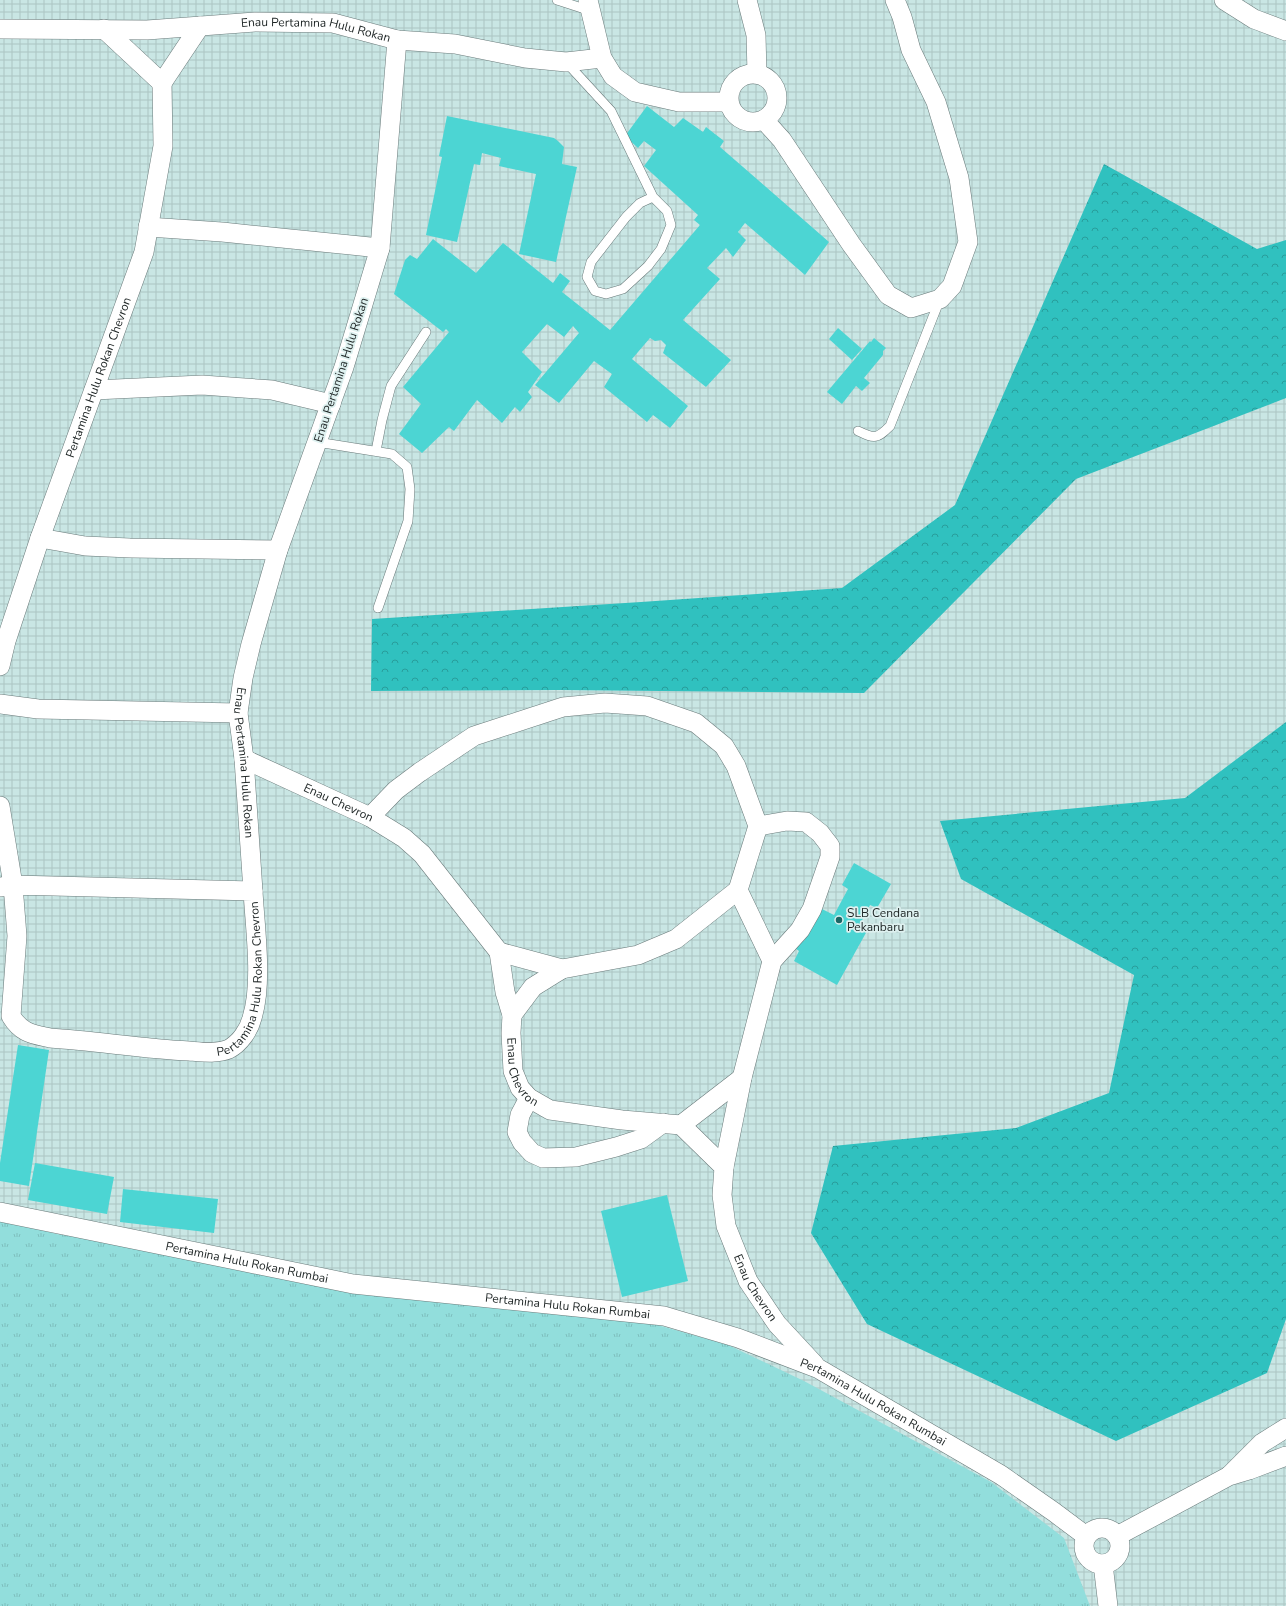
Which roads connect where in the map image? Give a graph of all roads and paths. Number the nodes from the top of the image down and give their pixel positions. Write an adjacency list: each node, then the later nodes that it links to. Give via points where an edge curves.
1 (557, 0): 5 (lane)
2 (747, 0): 13 (street, via 756,35)
3 (895, 0): 20 (street, via 911,50 936,102 959,178 968,242 952,286)
4 (1224, 0): 9 (street, via 1254,19)
5 (589, 6): 11 (street)
6 (200, 26): 8 (street, Enau Pertamina Hulu Rokan, via 147,30); 10 (street, Enau Pertamina Hulu Rokan, via 255,22 333,23); 14 (street)
7 (0, 29): 8 (street, Enau Pertamina Hulu Rokan)
8 (104, 29): 14 (street)
9 (1286, 31)
10 (397, 40): 12 (street, via 455,44 525,58); 19 (street, Enau Pertamina Hulu Rokan)
11 (602, 58): 12 (street); 15 (street, via 613,76 635,92 679,102)
12 (566, 62): 17 (lane, via 611,111)
13 (757, 74): 15 (street, via 742,76 731,87); 16 (street, via 768,80 775,89 777,101 773,112)
14 (162, 83): 18 (street, Pertamina Hulu Rokan Chevron, via 163,146)
15 (728, 102): 16 (street, via 735,116 749,122)
16 (764, 120): 20 (street, via 782,140 888,295 911,308)
17 (653, 197): 17 (lane, via 667,211 671,225 661,249 648,266 623,289 606,294 595,291 587,278 591,262 631,212 640,203)
18 (148, 227): 19 (street); 22 (street, Pertamina Hulu Rokan Chevron, via 144,252)
19 (380, 248): 23 (street, Enau Pertamina Hulu Rokan)
20 (940, 299): 24 (lane, via 890,426 880,437 871,437)
21 (426, 332): 26 (lane, via 391,386)
22 (94, 390): 23 (street, via 202,385 272,390); 27 (street, Pertamina Hulu Rokan Chevron)
23 (331, 404): 25 (street, Enau Pertamina Hulu Rokan)
24 (858, 431)
25 (317, 442): 26 (lane); 28 (street, Enau Pertamina Hulu Rokan)
26 (376, 451): 29 (lane, via 392,454 407,467 410,489 408,521)
27 (40, 538): 28 (street, via 85,546); 30 (street, Pertamina Hulu Rokan Chevron)
28 (278, 550): 32 (street, Enau Pertamina Hulu Rokan, via 251,644)
29 (378, 608)
30 (0, 666)
31 (0, 704): 32 (street, via 38,709)
32 (238, 712): 33 (street, Enau Pertamina Hulu Rokan)
33 (244, 759): 35 (street, Enau Chevron); 39 (street, Enau Pertamina Hulu Rokan)
34 (0, 806): 37 (street, Pertamina Hulu Rokan Chevron)
35 (370, 817): 36 (street, via 396,790 474,736 563,706 605,703 647,706 696,723 724,746 736,766); 40 (street, Enau Chevron, via 404,838 422,854)
36 (758, 826): 38 (street); 41 (street, via 787,821 806,822 820,833 830,846 830,857 812,909 800,930)
37 (7, 886): 39 (street, Pertamina Hulu Rokan Chevron); 39 (street, Pertamina Hulu Rokan Chevron, via 17,936 11,1016 17,1026 50,1038 154,1050 213,1052 228,1049 239,1042 252,1019 257,994)
38 (738, 890): 41 (street); 42 (street, via 676,939 638,955)
39 (253, 891)
40 (499, 952): 42 (street); 43 (street, Enau Chevron, via 505,992)
41 (772, 961): 44 (street, Enau Chevron)
42 (562, 968): 43 (street, via 533,987)
43 (512, 1015): 45 (street, Enau Chevron, via 513,1071 520,1088)
44 (742, 1078): 46 (street); 47 (street, Enau Chevron)
45 (529, 1098): 46 (street, Enau Chevron, via 550,1110); 46 (street, via 520,1115 518,1132 522,1142 543,1158 576,1157 616,1147 641,1139)
46 (672, 1124): 47 (street)
47 (724, 1167): 49 (street, Enau Chevron, via 722,1195 726,1226 748,1281 777,1324)
48 (0, 1212): 49 (street, Pertamina Hulu Rokan Rumbai, via 353,1284 664,1316 738,1338)
49 (819, 1369): 53 (street, Pertamina Hulu Rokan Rumbai, via 1001,1475)
50 (1286, 1428): 52 (street, via 1262,1443)
51 (1286, 1456): 52 (street)
52 (1229, 1476): 54 (street)
53 (1086, 1536): 54 (street, via 1093,1530 1102,1528); 55 (street, via 1086,1555 1096,1563)
54 (1117, 1536): 55 (street, via 1120,1545 1118,1554 1112,1561)
55 (1104, 1564): 56 (street)
56 (1108, 1606)

